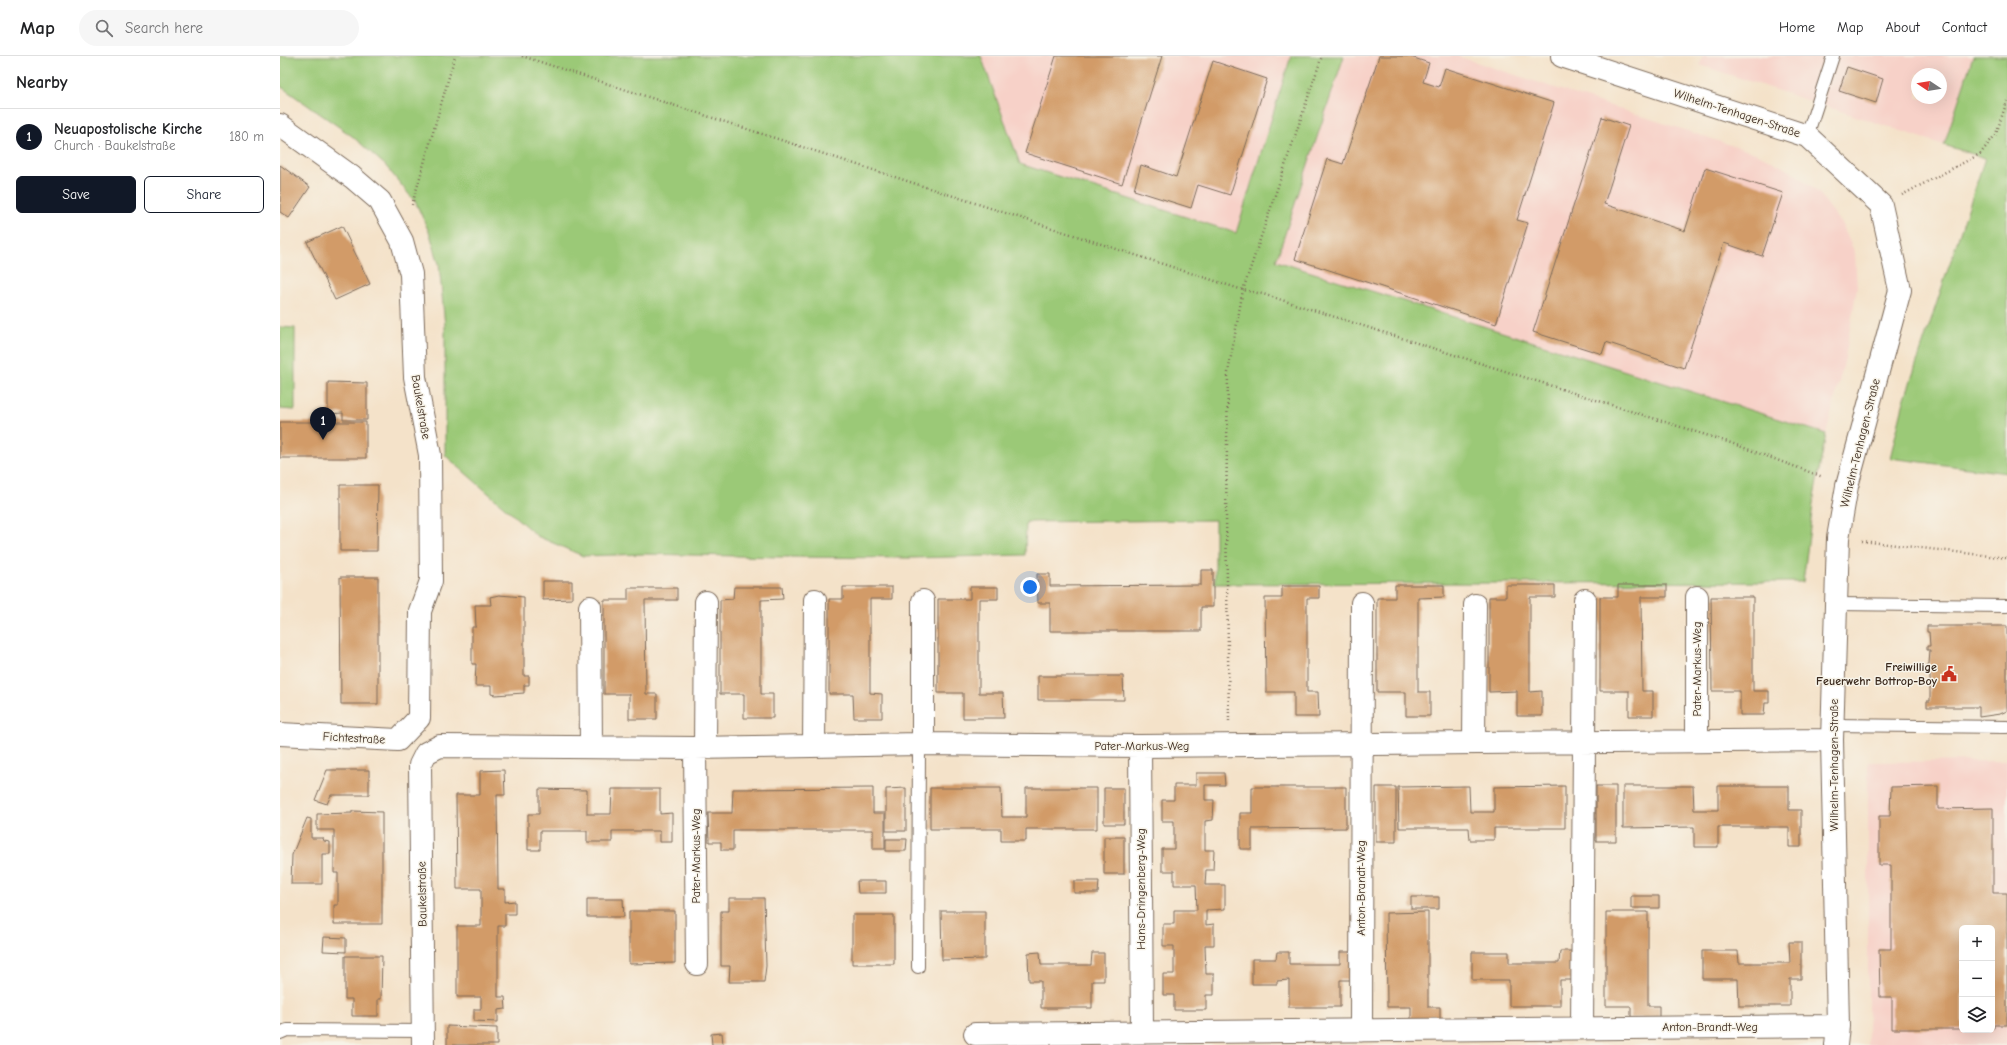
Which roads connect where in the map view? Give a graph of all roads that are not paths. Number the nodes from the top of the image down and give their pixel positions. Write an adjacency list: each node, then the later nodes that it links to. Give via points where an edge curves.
1 (1562, 56): 4 (street, Wilhelm-Tenhagen-Straße)
2 (1833, 56): 4 (lane)
3 (280, 125): 15 (street, Baukelstraße, via 352,177 380,201 402,242 411,274 415,376 430,455 431,581 420,611)
4 (1807, 136): 11 (street, Wilhelm-Tenhagen-Straße, via 1881,205 1900,290 1848,486 1838,538)
5 (1697, 597): 19 (street, Pater-Markus-Weg)
6 (815, 600): 24 (street)
7 (1585, 600): 20 (street)
8 (923, 601): 22 (street)
9 (706, 602): 27 (street, Pater-Markus-Weg)
10 (1362, 603): 23 (street)
11 (1836, 604): 13 (lane); 17 (street, Wilhelm-Tenhagen-Straße)
12 (1475, 605): 21 (street)
13 (2007, 606)
14 (590, 607): 26 (street)
15 (419, 718): 18 (street, Fichtestraße, via 398,740)
16 (2007, 727): 17 (lane)
17 (1833, 733): 19 (street, Pater-Markus-Weg); 35 (street, Wilhelm-Tenhagen-Straße)
18 (280, 734)
19 (1697, 741): 20 (street, Pater-Markus-Weg)
20 (1584, 742): 21 (street, Pater-Markus-Weg); 31 (street)
21 (1474, 743): 23 (street, Pater-Markus-Weg)
22 (921, 744): 24 (street, Pater-Markus-Weg); 25 (street, Pater-Markus-Weg); 30 (lane)
23 (1362, 744): 25 (street, Pater-Markus-Weg); 32 (street, Anton-Brandt-Weg)
24 (814, 746): 27 (street, Pater-Markus-Weg)
25 (1140, 746): 36 (street, Hans-Dringenberg-Weg)
26 (591, 747): 27 (street, Pater-Markus-Weg); 28 (street, Pater-Markus-Weg, via 440,746 431,749)
27 (700, 748): 29 (street, Pater-Markus-Weg)
28 (422, 757): 37 (street, Baukelstraße, via 420,765)
29 (697, 964)
30 (918, 967)
31 (1582, 1028): 32 (street, Anton-Brandt-Weg); 35 (street, Anton-Brandt-Weg)
32 (1361, 1031): 36 (street, Anton-Brandt-Weg)
33 (280, 1033): 37 (lane, Baukelstraße, via 287,1030)
34 (975, 1034): 36 (street, Anton-Brandt-Weg)
35 (1837, 1036)
36 (1129, 1037)
37 (423, 1038)

